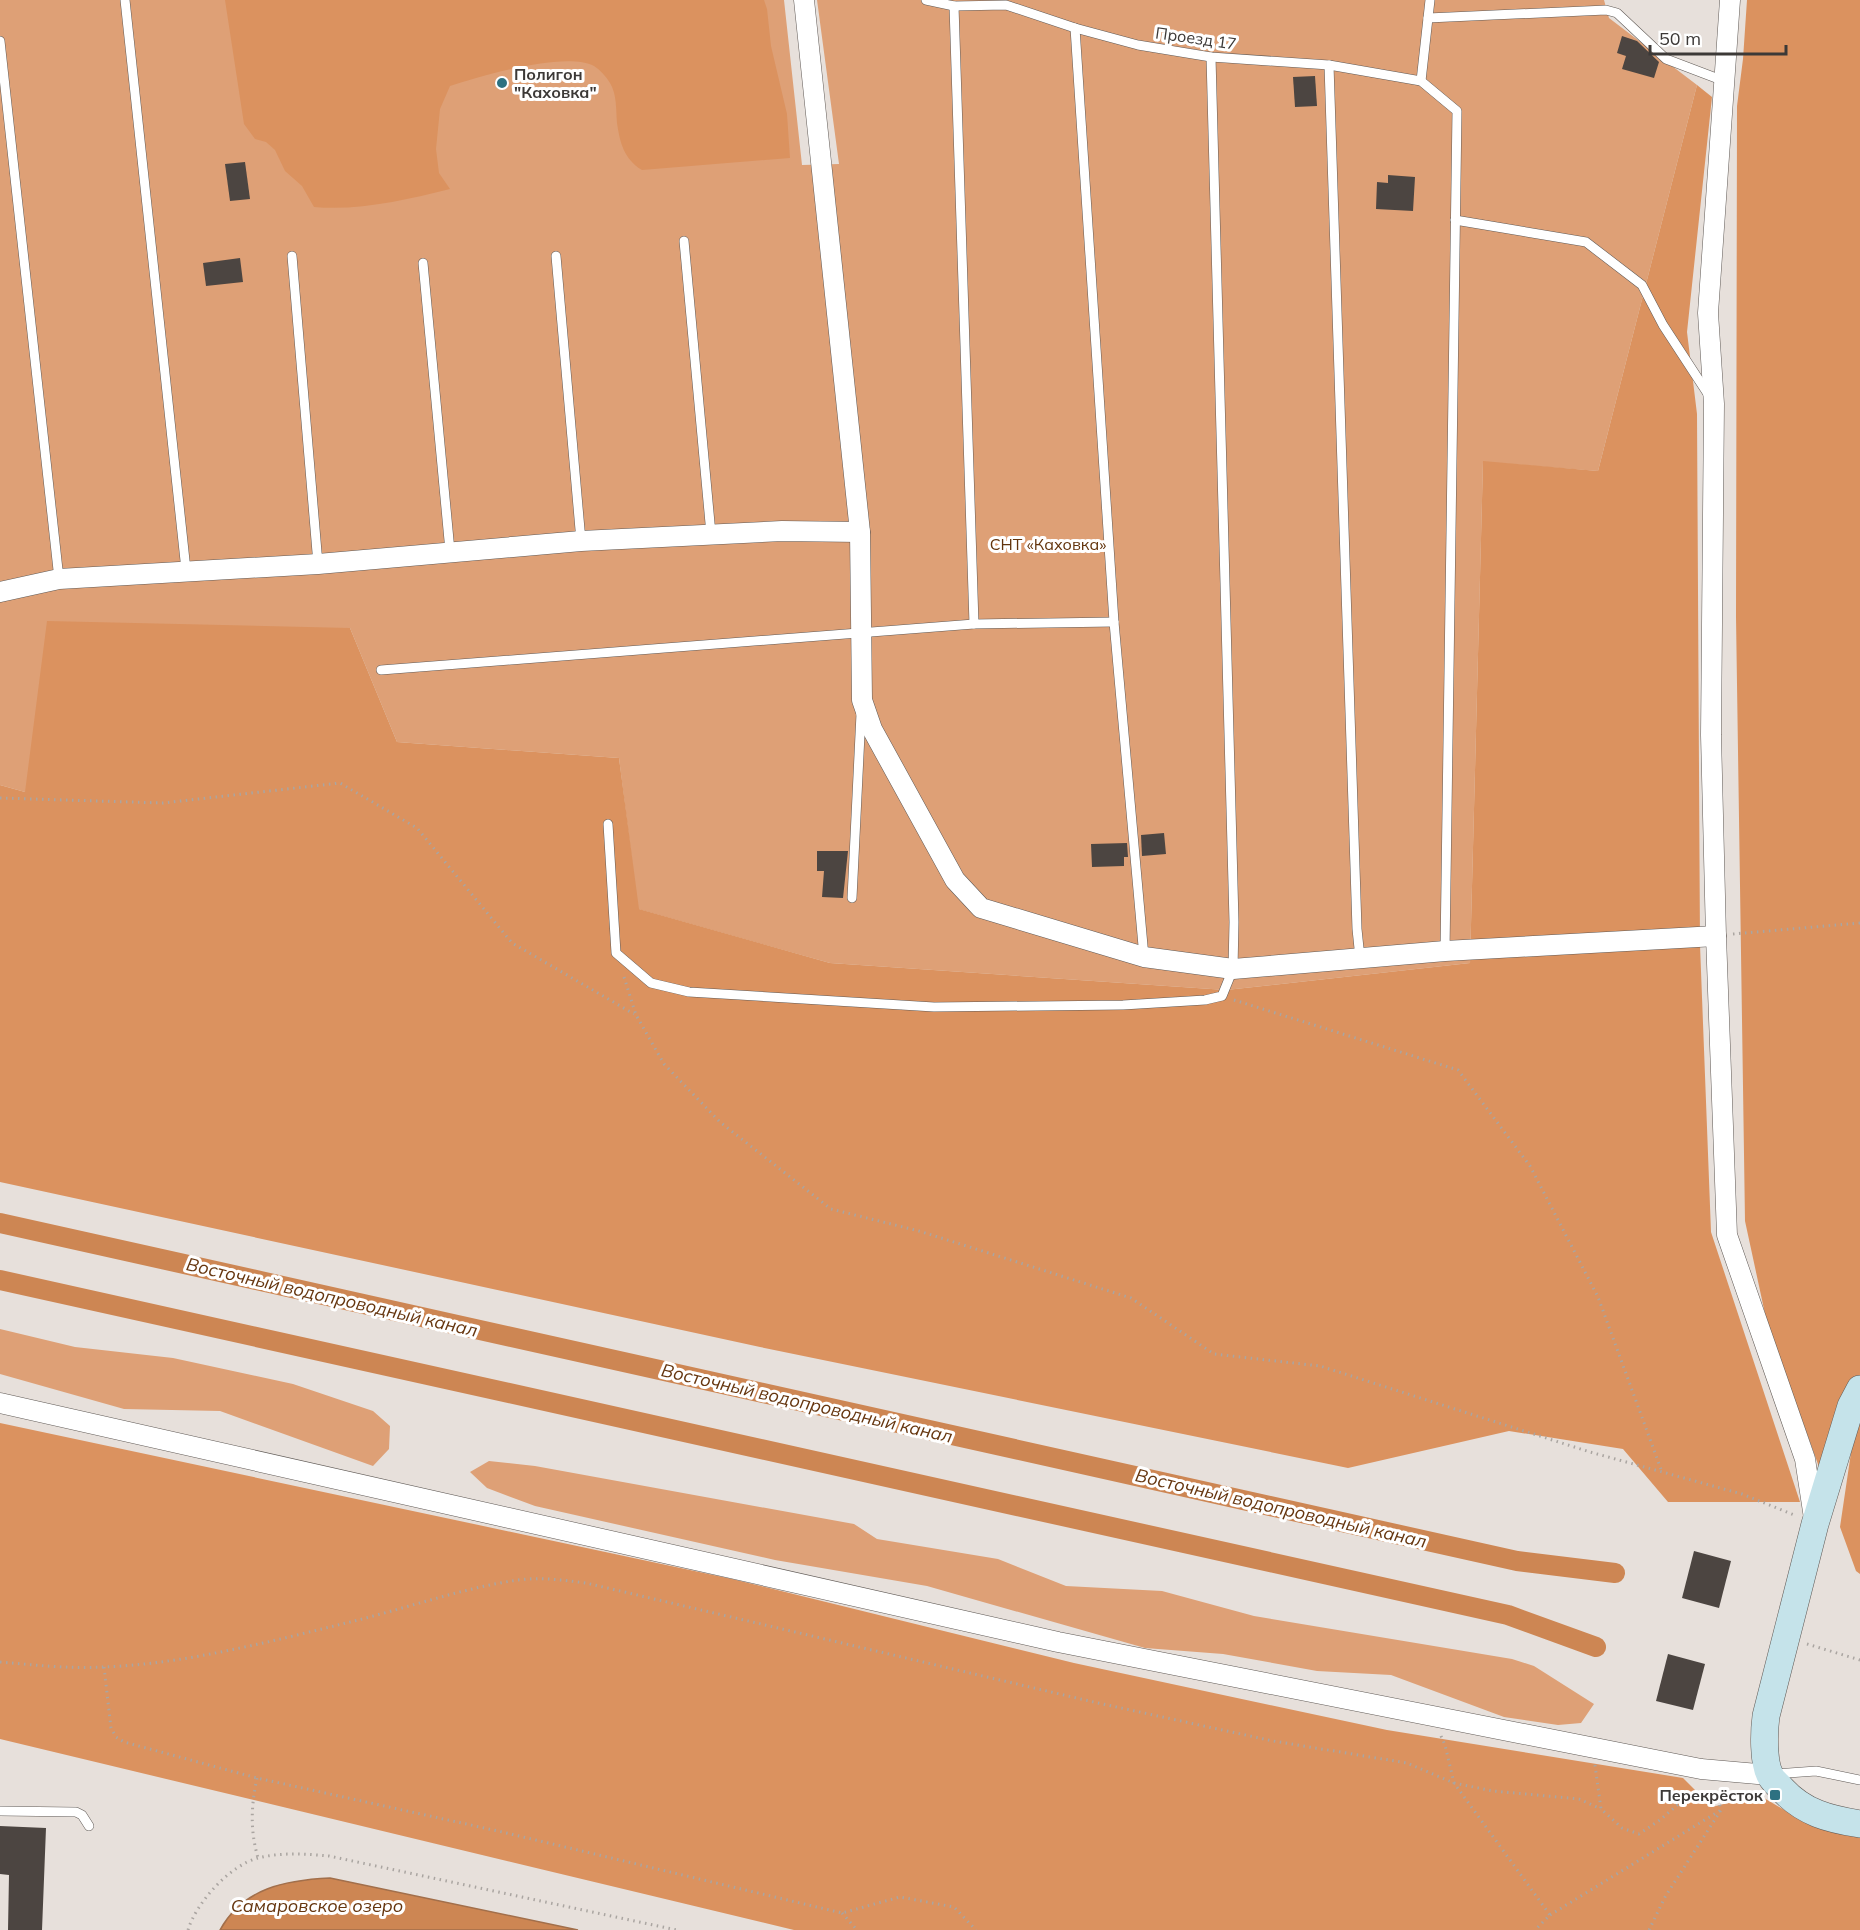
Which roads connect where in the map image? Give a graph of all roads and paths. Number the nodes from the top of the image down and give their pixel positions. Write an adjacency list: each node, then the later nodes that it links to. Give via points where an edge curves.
1 (125, 0): 25 (lane)
2 (804, 0): 20 (street)
3 (926, 0): 6 (lane, Проезд 17)
4 (1430, 0): 7 (lane)
5 (1730, 0): 13 (street)
6 (954, 6): 8 (lane, Проезд 17, via 1006,5); 29 (lane)
7 (1428, 18): 12 (lane); 13 (lane, via 1606,10 1617,13 1666,59)
8 (1075, 28): 10 (lane, Проезд 17, via 1138,45); 28 (lane)
9 (0, 41): 26 (lane)
10 (1211, 57): 11 (lane, Проезд 17); 42 (lane)
11 (1329, 65): 12 (lane, Проезд 17); 41 (lane)
12 (1421, 81): 14 (lane, Проезд 17, via 1457,111)
13 (1724, 81): 19 (street, via 1708,313)
14 (1455, 220): 19 (lane, via 1586,242 1642,285); 38 (lane)
15 (684, 241): 21 (lane)
16 (292, 256): 24 (lane)
17 (556, 256): 22 (lane)
18 (423, 263): 23 (lane)
19 (1714, 404): 37 (street, via 1712,735)
20 (860, 532): 21 (street); 30 (street)
21 (711, 534): 22 (street)
22 (581, 541): 23 (street)
23 (450, 551): 24 (street)
24 (318, 564): 25 (street)
25 (186, 570): 26 (street)
26 (59, 579): 27 (street)
27 (0, 592)
28 (1114, 622): 29 (lane); 40 (lane)
29 (974, 624): 30 (lane)
30 (862, 633): 31 (lane); 32 (street)
31 (381, 670)
32 (861, 700): 35 (lane); 40 (street, via 872,729 955,880 981,908)
33 (0, 798): 44 (path, via 163,804 340,783 417,828 512,943)
34 (608, 824): 39 (lane)
35 (852, 898)
36 (1860, 923): 37 (path)
37 (1716, 936): 38 (street); 48 (street, via 1727,1235 1805,1459)
38 (1445, 951): 41 (street)
39 (616, 953): 43 (lane, via 651,983 689,992 934,1007 1123,1005); 44 (path)
40 (1144, 957): 42 (street)
41 (1360, 958): 42 (street)
42 (1233, 969): 43 (lane)
43 (1222, 996): 47 (path, via 1458,1070 1530,1166 1598,1297)
44 (636, 1015): 47 (path, via 664,1064 720,1122 831,1209 919,1231 1131,1298 1214,1354 1320,1366)
45 (1860, 1389): 48 (street, via 1851,1406)
46 (0, 1403): 53 (street, via 1058,1642)
47 (1662, 1472): 48 (path, via 1742,1494)
48 (1815, 1524): 49 (street)
49 (1786, 1638): 50 (path); 55 (street, via 1766,1716 1764,1740)
50 (1860, 1660)
51 (0, 1662): 52 (path)
52 (104, 1667): 56 (path, via 111,1728 116,1737); 58 (path, via 222,1651 519,1580 586,1582 1274,1741 1407,1763)
53 (1428, 1714): 54 (street); 58 (path, via 1445,1745)
54 (1594, 1746): 55 (street, via 1701,1769); 61 (path)
55 (1769, 1775): 57 (lane, via 1816,1771); 64 (street, via 1792,1800 1812,1813)
56 (257, 1778): 66 (path, via 251,1816); 67 (path)
57 (1860, 1780)
58 (1454, 1783): 61 (path, via 1579,1799); 68 (path)
59 (1738, 1789): 60 (path)
60 (1718, 1798): 61 (path, via 1700,1795 1683,1800 1639,1834 1622,1828); 62 (path)
61 (1601, 1809)
62 (1721, 1810): 68 (path); 74 (path, via 1665,1897)
63 (0, 1811): 65 (lane, via 76,1812)
64 (1860, 1824)
65 (89, 1826)
66 (258, 1858): 69 (path, via 212,1890 191,1919); 70 (path, via 329,1856)
67 (842, 1913): 71 (path); 72 (path, via 900,1897 954,1907)
68 (1550, 1915): 73 (path)
69 (188, 1930)
70 (677, 1930)
71 (857, 1930)
72 (976, 1930)
73 (1535, 1930)
74 (1649, 1930)

